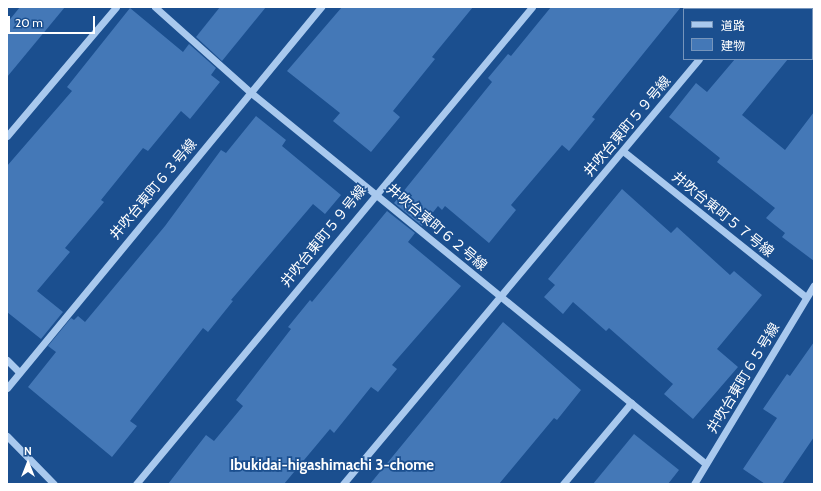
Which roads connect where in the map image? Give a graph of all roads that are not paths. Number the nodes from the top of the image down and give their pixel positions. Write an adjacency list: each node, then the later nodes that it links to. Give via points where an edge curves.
1 (116, 7): 7 (street)
2 (155, 7): 6 (street, 井吹台東町６２号線)
3 (320, 7): 6 (street, 井吹台東町６３号線)
4 (532, 7): 9 (street, 井吹台東町５９号線)
5 (698, 60): 8 (street, 井吹台東町５９号線)
6 (250, 92): 9 (street, 井吹台東町６２号線); 14 (street, 井吹台東町６３号線)
7 (7, 136)
8 (623, 151): 11 (street, 井吹台東町５９号線); 12 (street, 井吹台東町５７号線)
9 (376, 193): 11 (street, 井吹台東町６２号線); 20 (street, 井吹台東町５９号線)
10 (814, 285): 12 (street, 井吹台東町６５号線)
11 (501, 297): 16 (street, 井吹台東町６２号線); 21 (street, 井吹台東町５９号線)
12 (806, 297): 18 (street, 井吹台東町６５号線)
13 (7, 360): 14 (street)
14 (19, 372): 15 (street, 井吹台東町６３号線)
15 (7, 388)
16 (631, 402): 18 (street, 井吹台東町６２号線); 22 (street)
17 (7, 436): 19 (street)
18 (706, 464): 23 (street, 井吹台東町６５号線)
19 (54, 484)
20 (136, 484)
21 (343, 484)
22 (563, 484)
23 (694, 484)

